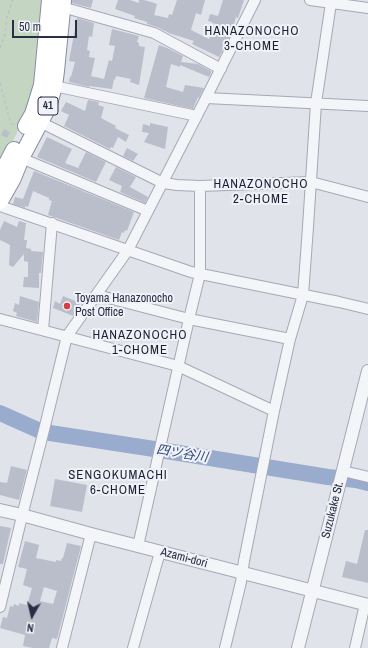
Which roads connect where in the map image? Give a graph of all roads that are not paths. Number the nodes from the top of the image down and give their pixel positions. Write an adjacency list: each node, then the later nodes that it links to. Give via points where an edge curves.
1 (255, 0): 6 (street)
2 (310, 0): 4 (street)
3 (58, 2): 6 (street, via 154,33); 7 (highway, 41); 14 (highway, 41, via 42,85 33,114)
4 (331, 3): 5 (street); 9 (street)
5 (368, 8)
6 (221, 69): 8 (street)
7 (54, 86): 11 (street); 12 (highway, 41, via 48,107)
8 (206, 98): 9 (street); 11 (street)
9 (316, 103): 10 (street); 15 (street)
10 (368, 106)
11 (197, 116): 16 (street)
12 (40, 122): 13 (highway, 41); 16 (street)
13 (22, 158): 19 (highway, 41); 21 (street)
14 (0, 177)
15 (311, 182): 17 (street); 18 (street); 25 (street)
16 (163, 183): 17 (street); 21 (street)
17 (200, 186): 24 (street)
18 (368, 197)
19 (0, 201)
20 (0, 206): 22 (street)
21 (148, 211): 23 (street)
22 (52, 224): 23 (street); 30 (street)
23 (128, 250): 24 (street); 26 (street)
24 (200, 274): 25 (street); 29 (street)
25 (303, 294): 27 (street); 32 (street)
26 (97, 295): 29 (street); 31 (street)
27 (368, 309)
28 (0, 319): 30 (street)
29 (189, 319): 32 (street); 33 (street)
30 (44, 330): 31 (street)
31 (67, 336): 33 (street); 39 (street)
32 (290, 339): 35 (street)
33 (178, 366): 35 (street); 41 (street)
34 (368, 371): 36 (street, Suzukake St.)
35 (274, 411): 43 (street)
36 (343, 471): 37 (street); 45 (street, Suzukake St.)
37 (368, 477)
38 (0, 510): 39 (street, Azami-dori)
39 (22, 515): 40 (street, Azami-dori); 44 (street)
40 (91, 534): 41 (street, Azami-dori); 48 (street)
41 (138, 546): 42 (street, Azami-dori)
42 (160, 552): 43 (street, Azami-dori); 49 (street)
43 (243, 573): 45 (street, Azami-dori); 50 (street)
44 (2, 588): 47 (street)
45 (312, 591): 46 (street, Azami-dori); 51 (street, Suzukake St.)
46 (366, 604): 52 (street)
47 (0, 607)
48 (62, 648)
49 (133, 648)
50 (226, 648)
51 (298, 648)
52 (355, 648)

